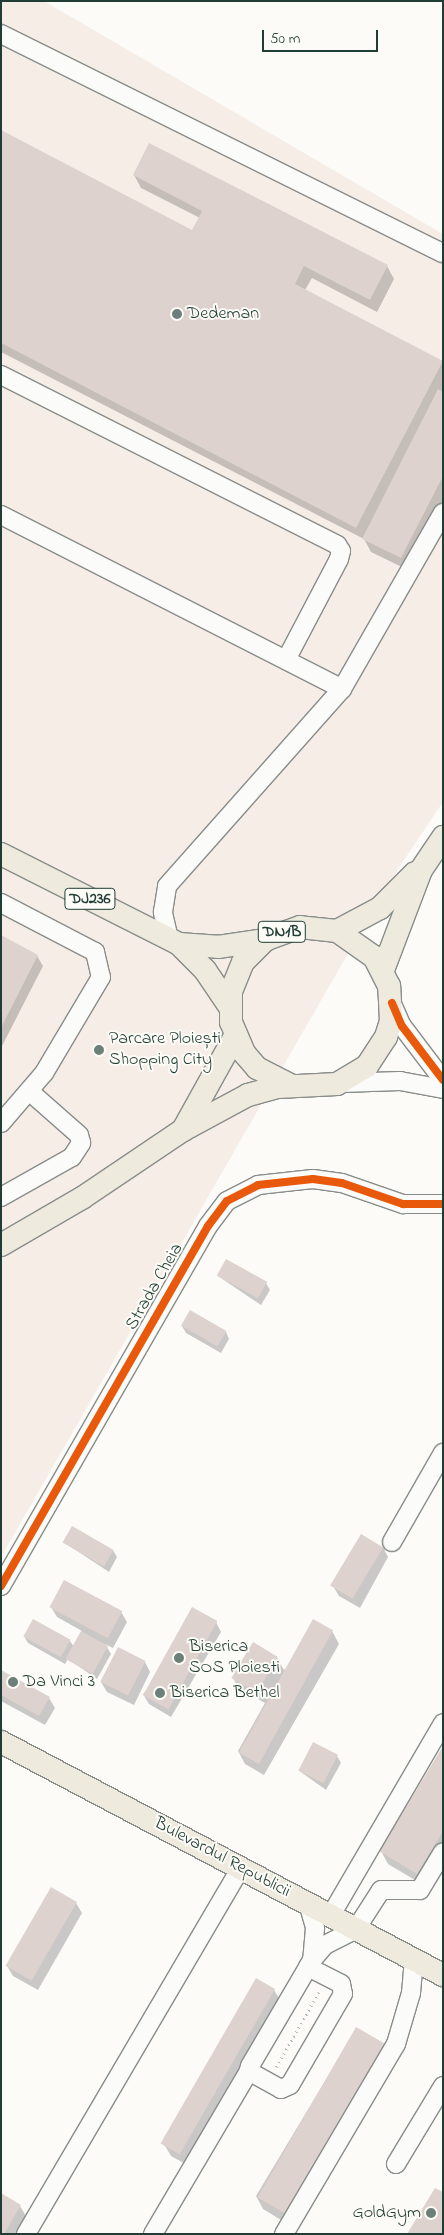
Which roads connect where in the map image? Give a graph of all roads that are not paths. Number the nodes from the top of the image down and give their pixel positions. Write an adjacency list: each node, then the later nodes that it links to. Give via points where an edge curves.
1 (1, 34): 2 (street)
2 (443, 253)
3 (1, 375): 6 (street, via 337,545 342,551 339,559)
4 (443, 513): 7 (street)
5 (1, 515): 6 (street)
6 (286, 660): 7 (street)
7 (342, 690): 14 (street, via 290,753 170,880 164,912)
8 (443, 837): 10 (main road)
9 (1, 854): 14 (main road, DJ236)
10 (421, 870): 12 (main road, via 380,908); 15 (main road)
11 (1, 903): 23 (street, via 94,952 101,977)
12 (338, 931): 13 (main road, DN1B, via 300,927); 15 (main road, DN1B, via 364,946)
13 (265, 940): 14 (main road, DJ236, via 218,947); 17 (main road, DN1B, via 236,976)
14 (174, 941): 17 (main road, DJ236, via 215,984)
15 (383, 970): 16 (main road, DN1B)
16 (392, 1003): 19 (street, via 402,1026); 20 (main road, DN1B, via 391,1021 378,1053 367,1066)
17 (230, 1007): 18 (main road, DN1B)
18 (235, 1036): 21 (main road, DN1B, via 257,1068); 25 (main road, DN1B)
19 (443, 1080)
20 (337, 1084): 21 (main road, DN1B); 22 (street, via 400,1081)
21 (292, 1086): 25 (main road, DN1B, via 248,1095)
22 (443, 1089)
23 (30, 1092): 24 (street); 26 (street, via 79,1135 81,1143 72,1157)
24 (1, 1123)
25 (184, 1130): 28 (main road, DN1B, via 82,1198)
26 (1, 1198)
27 (443, 1204): 31 (street, Strada Cheia, via 403,1204 342,1183 313,1179 258,1185 227,1200 208,1226)
28 (1, 1245)
29 (443, 1453): 30 (street)
30 (392, 1542)
31 (1, 1586)
32 (443, 1723): 37 (street)
33 (1, 1742): 35 (main road, Bulevardul Republicii)
34 (443, 1852): 38 (street, via 420,1890 381,1890)
35 (241, 1868): 36 (main road, Bulevardul Republicii); 45 (street)
36 (308, 1903): 37 (main road, Bulevardul Republicii); 40 (street, via 316,1935)
37 (331, 1915): 38 (main road, Bulevardul Republicii)
38 (356, 1929): 39 (main road, Bulevardul Republicii); 40 (street, via 325,1945)
39 (414, 1959): 41 (main road, Bulevardul Republicii); 47 (street, via 411,1993 396,2044)
40 (310, 1964): 42 (street); 42 (street, via 341,1984 343,1994 290,2085 281,2089)
41 (443, 1975)
42 (248, 2071): 46 (street)
43 (443, 2086): 44 (street)
44 (396, 2164)
45 (26, 2234)
46 (153, 2234)
47 (284, 2234)

